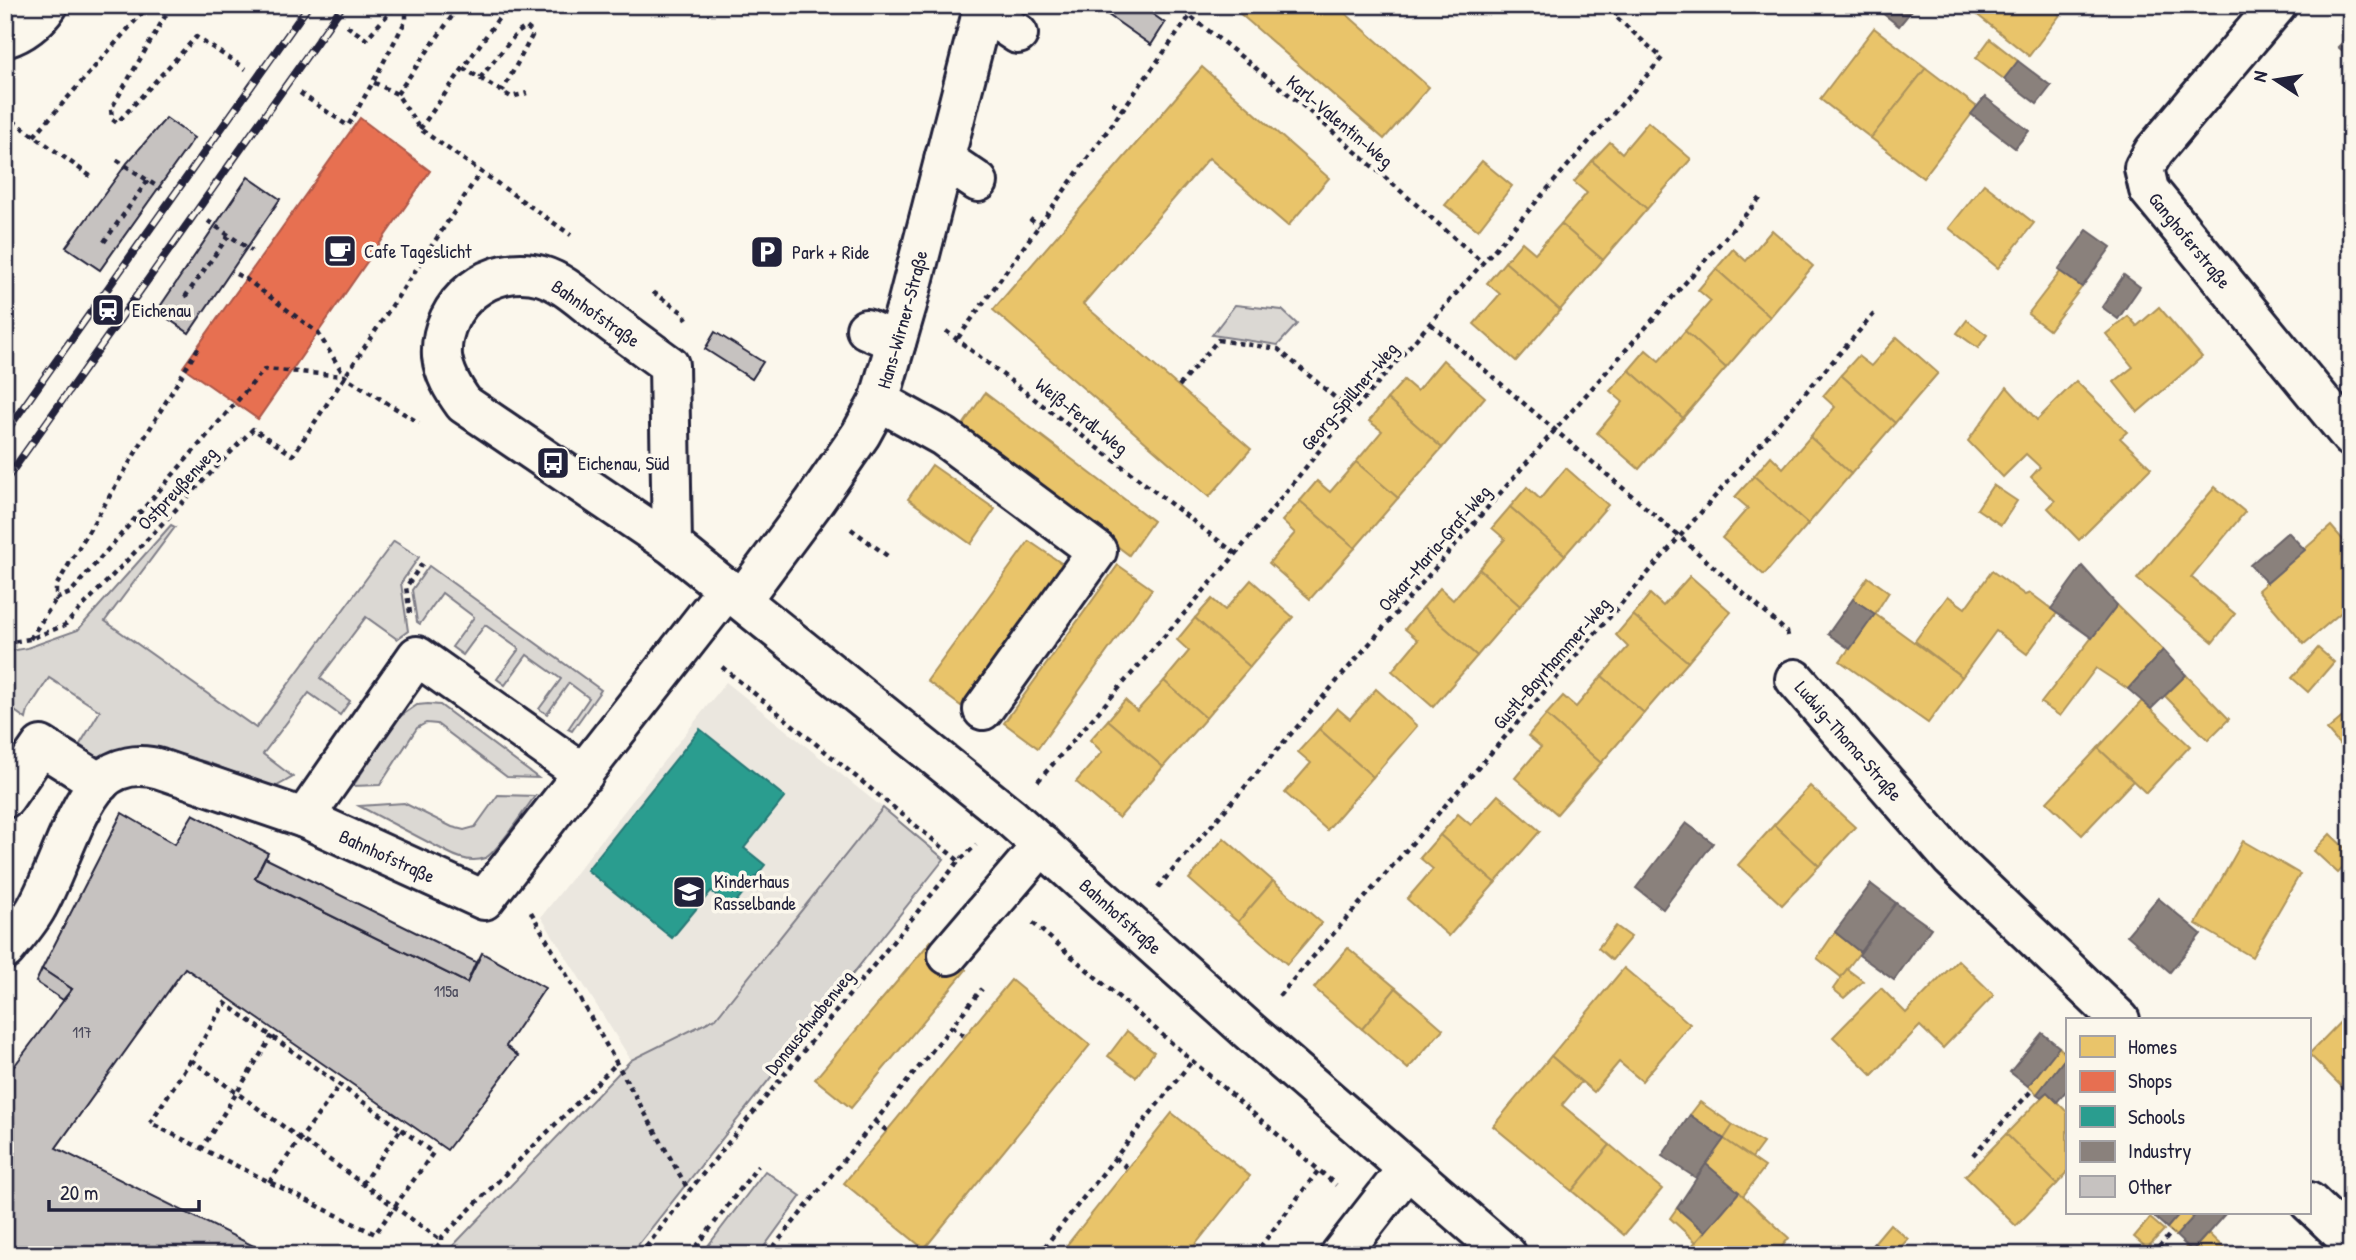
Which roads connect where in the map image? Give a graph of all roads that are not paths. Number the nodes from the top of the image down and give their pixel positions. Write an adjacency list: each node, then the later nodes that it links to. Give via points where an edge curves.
1 (48, 5): 5 (street, via 38,19)
2 (2277, 5): 9 (street, Ganghoferstraße, via 2154,150 2144,168 2150,190)
3 (984, 8): 4 (street); 6 (street, Hans-Wirner-Straße, via 952,68)
4 (1018, 34)
5 (5, 38)
6 (944, 159): 7 (street); 8 (street, Hans-Wirner-Straße, via 915,202 907,305 881,336)
7 (978, 182)
8 (879, 401): 11 (street, Hans-Wirner-Straße, via 837,468); 13 (street, via 944,438 1097,551)
9 (2351, 437)
10 (672, 545): 10 (street, Bahnhofstraße, via 669,365 543,276 518,272 473,288 456,306 444,330 442,356 449,382 464,404); 11 (street, Bahnhofstraße)
11 (735, 594): 14 (street, Bahnhofstraße); 18 (street, Bahnhofstraße)
12 (1795, 679): 21 (street, Ludwig-Thoma-Straße, via 1951,858)
13 (983, 710)
14 (584, 774): 17 (street, Bahnhofstraße, via 484,900); 17 (street, via 417,656)
15 (100, 783): 16 (street, via 41,746); 17 (street, Bahnhofstraße, via 115,772 146,765); 19 (street, Bahnhofstraße, via 84,805 37,908)
16 (5, 798)
17 (304, 818)
18 (1042, 845): 20 (street); 22 (street, Bahnhofstraße)
19 (5, 950)
20 (948, 955)
21 (2118, 1018)
22 (1407, 1169): 25 (street); 26 (street, Bahnhofstraße)
23 (2310, 1203): 24 (street)
24 (2351, 1242)
25 (1340, 1255)
26 (1507, 1255)

